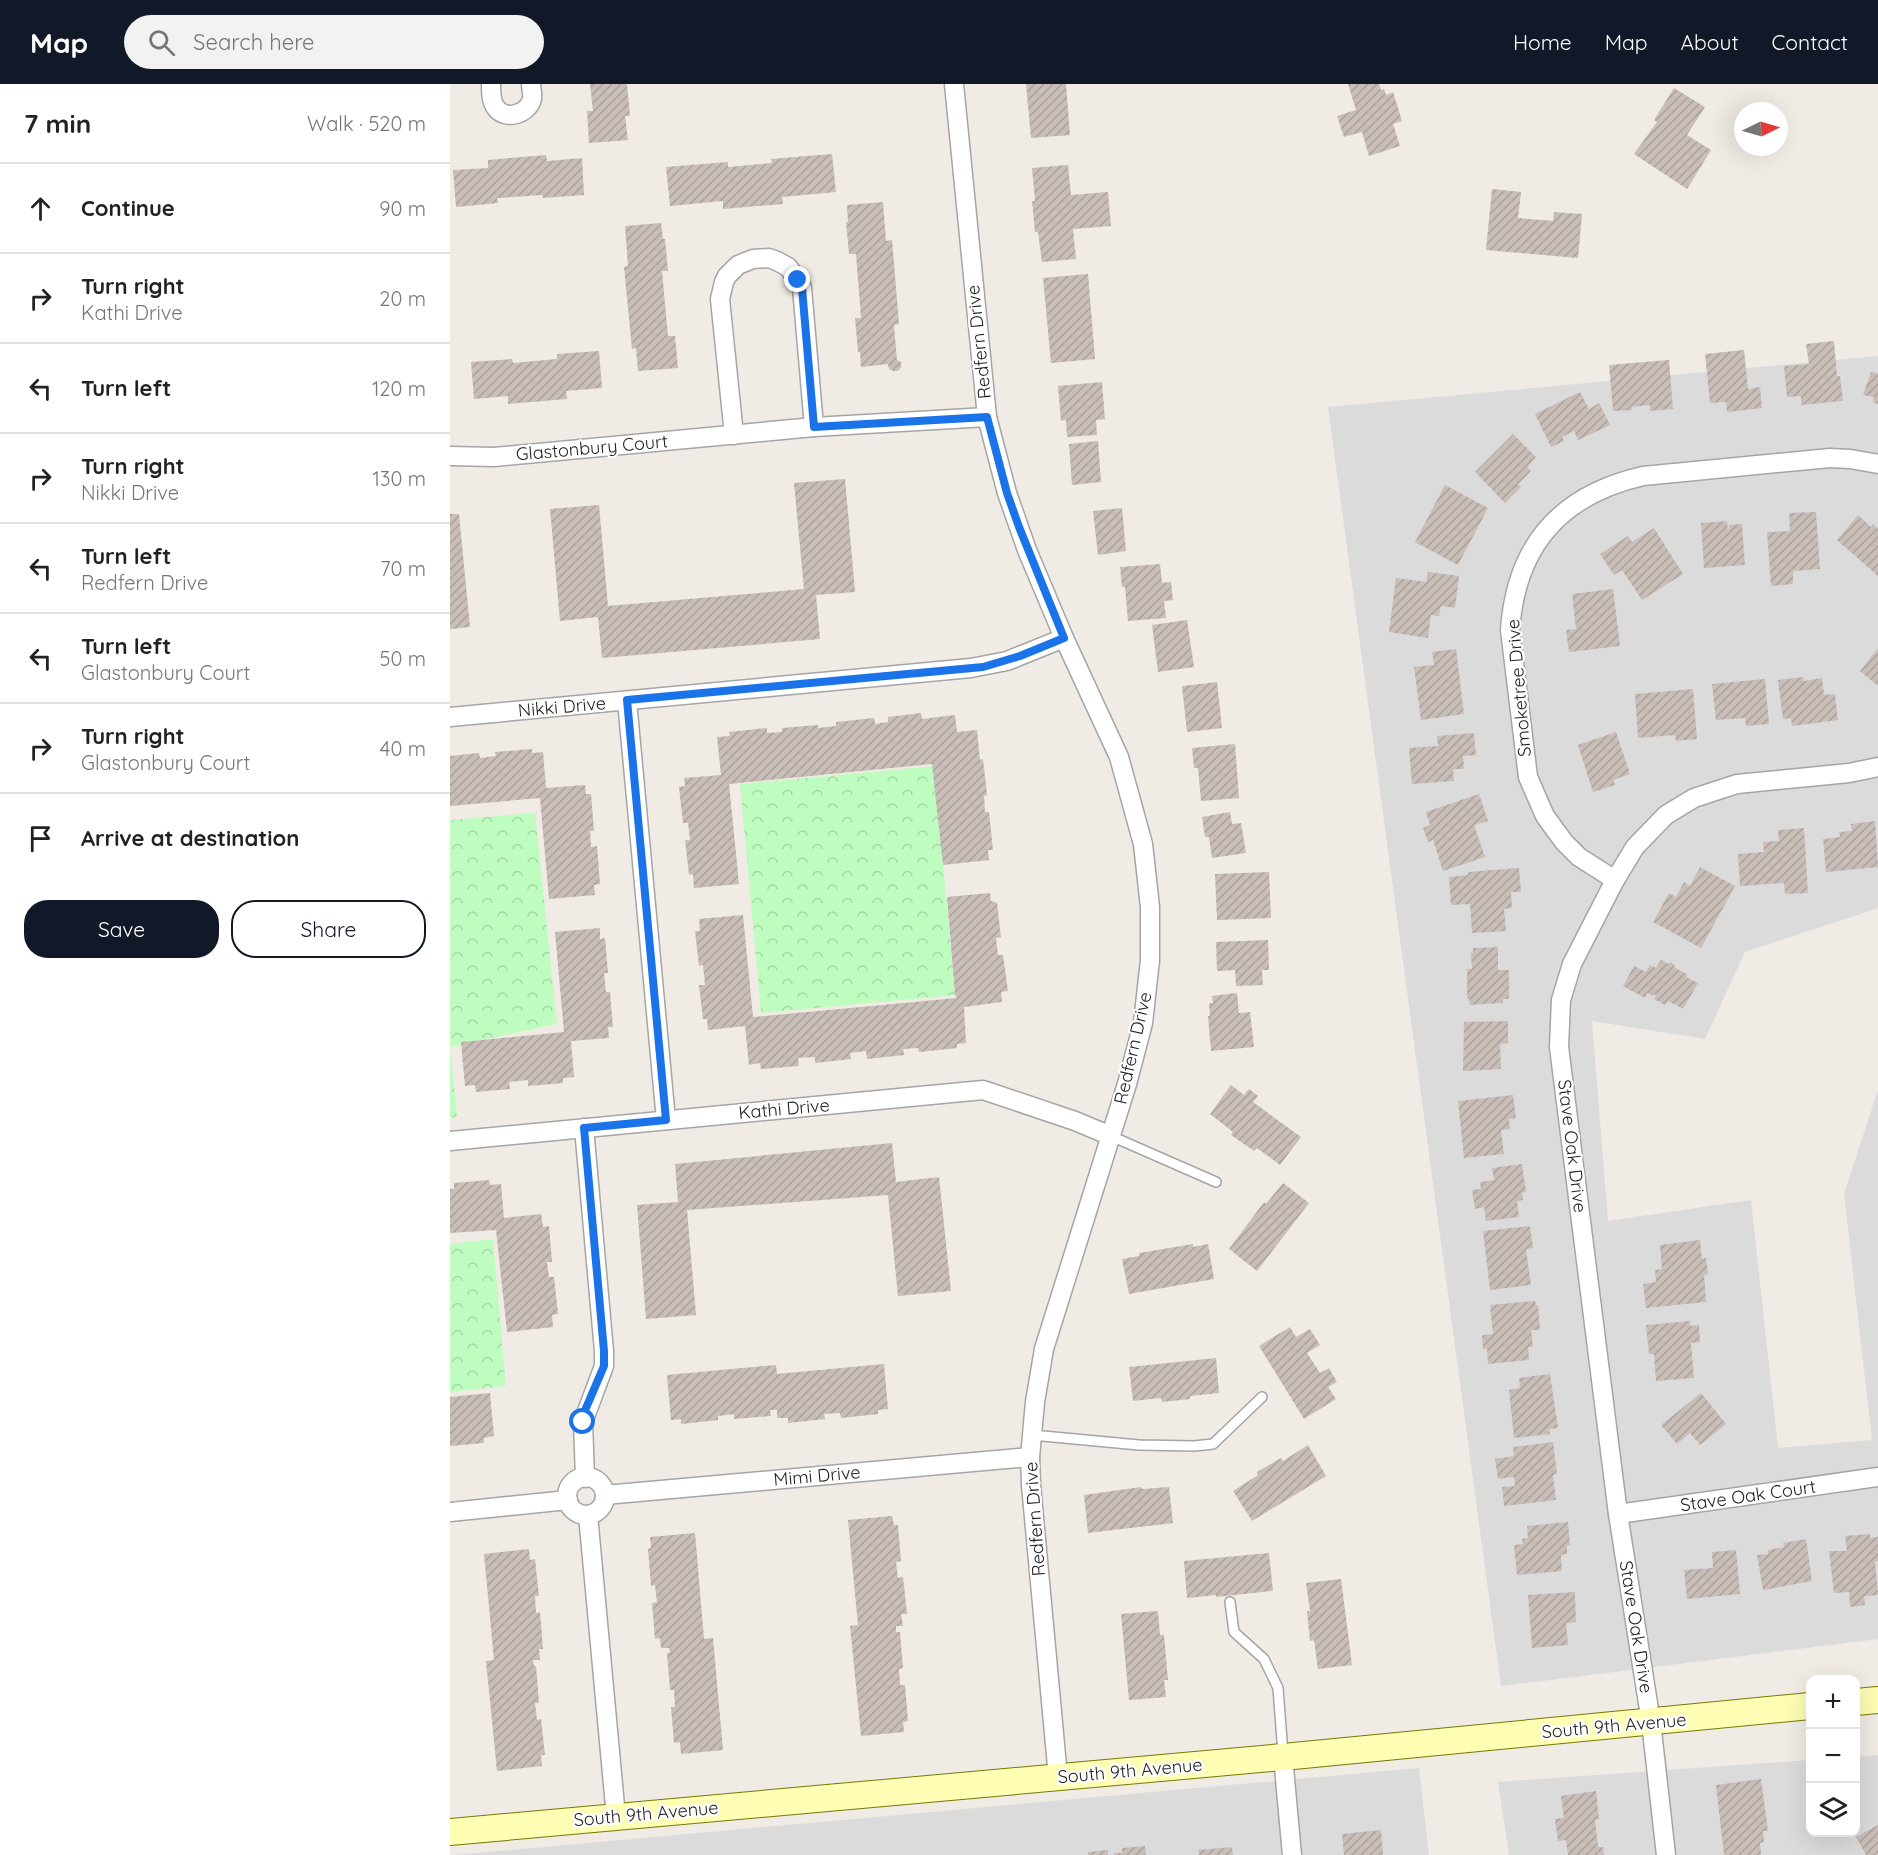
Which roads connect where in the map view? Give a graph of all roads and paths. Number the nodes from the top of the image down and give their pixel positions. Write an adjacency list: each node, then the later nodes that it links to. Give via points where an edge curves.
1 (490, 84): 2 (street, via 496,109 514,115 527,107 532,98)
2 (531, 84)
3 (954, 84): 4 (street, Redfern Drive)
4 (987, 417): 5 (street, Glastonbury Court); 9 (street, Redfern Drive, via 1007,493)
5 (814, 427): 6 (street, Glastonbury Court); 6 (street, via 802,288 788,267 769,258 758,258 733,269 723,282 720,299)
6 (734, 435): 7 (street, Glastonbury Court, via 494,457)
7 (450, 456)
8 (1878, 465): 13 (street, Smoketree Drive, via 1830,458 1643,476 1621,481 1574,504 1537,542 1522,569 1510,630 1528,777 1545,816 1564,842 1579,857)
9 (1064, 638): 10 (street, Nikki Drive, via 983,667); 16 (street, Redfern Drive, via 1119,757 1147,865 1151,918 1148,991 1133,1064)
10 (627, 700): 11 (street, Nikki Drive); 14 (street)
11 (450, 717)
12 (1878, 767): 13 (street, Stave Oak Drive, via 1737,784 1694,798 1666,815 1635,847)
13 (1615, 880): 27 (street, Stave Oak Drive, via 1572,964 1561,1000 1559,1047)
14 (666, 1120): 15 (street, Kathi Drive); 16 (street, Kathi Drive, via 983,1090)
15 (584, 1128): 17 (street, Kathi Drive); 22 (street, via 604,1351 604,1366 583,1422)
16 (1111, 1136): 18 (lane); 20 (street, Redfern Drive, via 1050,1328 1038,1381)
17 (450, 1141)
18 (1216, 1182)
19 (1262, 1397): 20 (lane, via 1213,1444 1139,1445)
20 (1032, 1435): 21 (street, Redfern Drive)
21 (1030, 1457): 24 (street, Mimi Drive); 35 (street, Redfern Drive)
22 (585, 1478): 24 (street, via 599,1482); 25 (street, via 572,1484)
23 (1878, 1478): 27 (street, Stave Oak Court)
24 (605, 1495): 28 (street, via 599,1510)
25 (568, 1500): 26 (street); 28 (street, via 576,1512)
26 (450, 1512)
27 (1618, 1514): 33 (street, Stave Oak Drive)
28 (588, 1515): 36 (street)
29 (1230, 1602): 34 (lane, via 1234,1632 1264,1659 1278,1688)
30 (1878, 1700): 31 (street)
31 (1860, 1702)
32 (1806, 1707): 33 (street, South 9th Avenue)
33 (1651, 1722): 34 (street, South 9th Avenue); 39 (street, Stave Oak Drive)
34 (1283, 1757): 35 (street, South 9th Avenue); 38 (street)
35 (1058, 1777): 36 (street, South 9th Avenue)
36 (616, 1817): 37 (street, South 9th Avenue)
37 (450, 1832)
38 (1293, 1855)
39 (1666, 1855)

